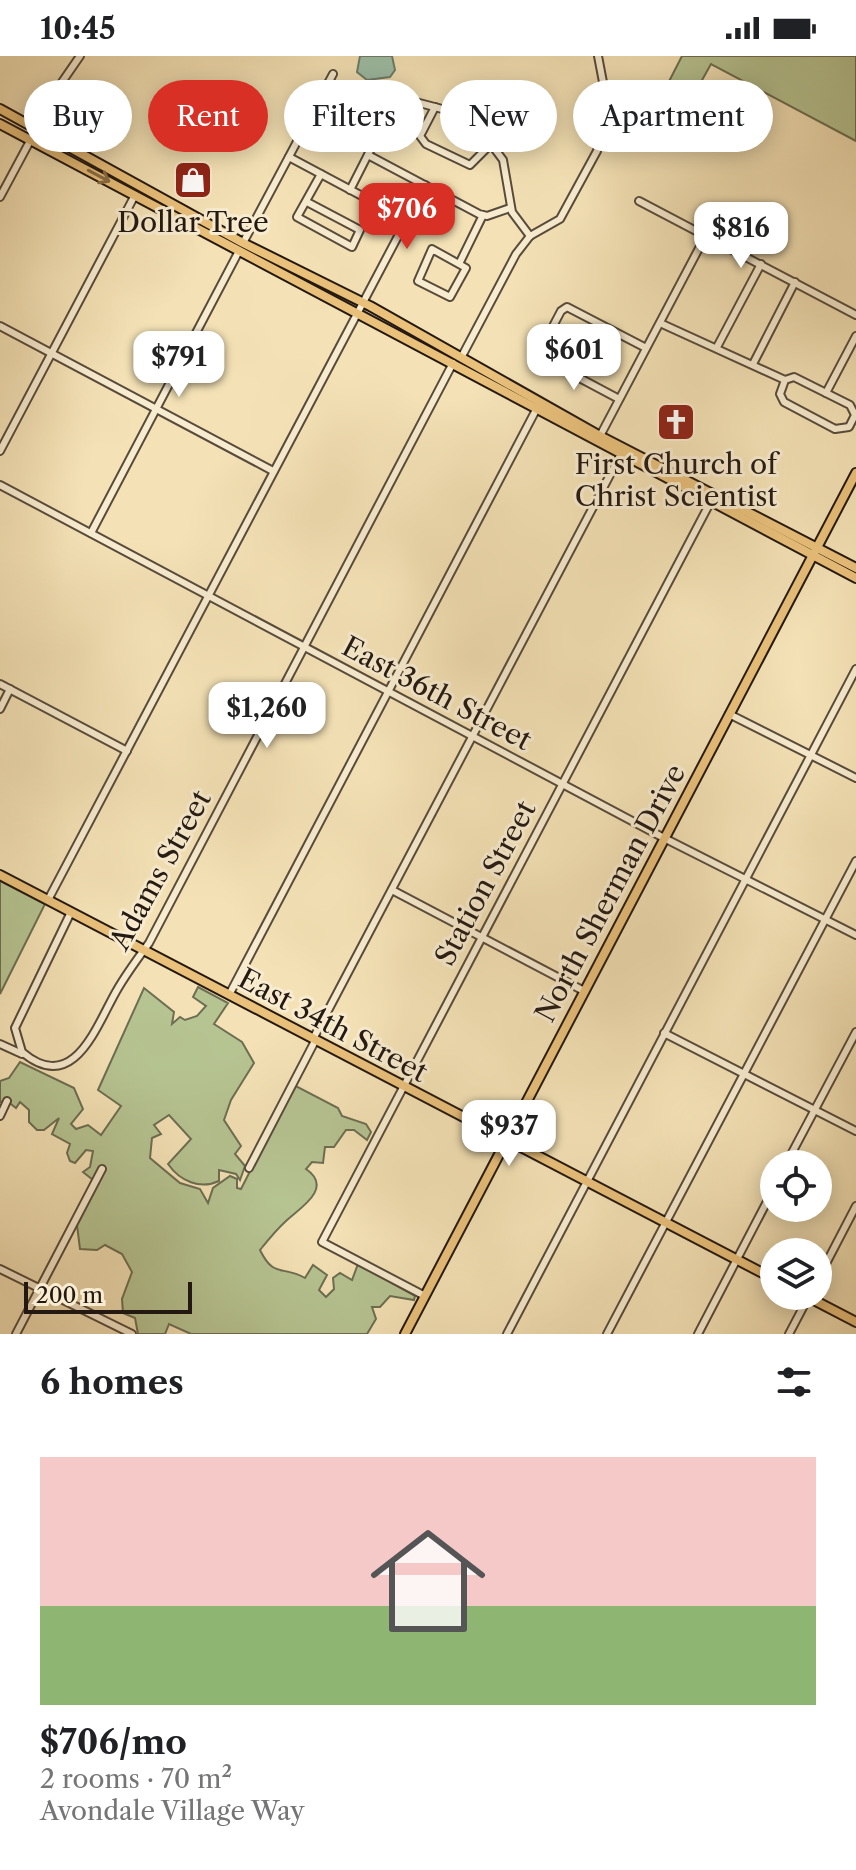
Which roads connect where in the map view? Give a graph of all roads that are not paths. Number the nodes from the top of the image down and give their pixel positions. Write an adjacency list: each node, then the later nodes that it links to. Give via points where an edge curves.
1 (80, 56): 4 (street)
2 (598, 56): 35 (street, via 607,90 601,141 560,219)
3 (333, 74): 5 (street)
4 (66, 80)
5 (330, 80)
6 (424, 104): 7 (street)
7 (435, 107): 9 (street); 14 (street, via 420,136)
8 (0, 109): 10 (main road)
9 (440, 109)
10 (24, 121)
11 (0, 124): 12 (main road)
12 (24, 137)
13 (24, 151): 28 (street)
14 (440, 151)
15 (53, 152): 27 (main road, one-way to 27)
16 (78, 152): 36 (main road)
17 (292, 152): 23 (street)
18 (369, 152): 22 (street)
19 (443, 152): 20 (street, via 470,165)
20 (483, 152)
21 (497, 152): 31 (street, via 505,166)
22 (368, 155): 25 (street); 26 (street)
23 (289, 157): 24 (street); 36 (street)
24 (321, 174): 26 (street); 30 (street)
25 (425, 185): 32 (street); 33 (street)
26 (350, 190): 33 (street)
27 (135, 195): 36 (main road); 48 (street)
28 (0, 197)
29 (639, 201): 34 (street)
30 (307, 202): 30 (street, via 360,230 352,247 297,217)
31 (510, 208): 32 (street); 35 (street)
32 (483, 215): 37 (street)
33 (407, 220): 40 (street)
34 (706, 235): 38 (street); 43 (street)
35 (530, 236): 49 (street, Adams Street)
36 (241, 247): 40 (main road); 41 (main road); 55 (street)
37 (460, 262): 37 (street, via 432,249 418,281 450,297 466,271)
38 (761, 264): 39 (street); 46 (street)
39 (795, 282): 42 (street); 50 (street)
40 (363, 302): 41 (street); 49 (main road)
41 (357, 313): 49 (main road); 60 (street)
42 (856, 315)
43 (660, 323): 46 (street); 47 (street)
44 (0, 326): 48 (street)
45 (856, 336): 52 (street)
46 (717, 347): 50 (street)
47 (646, 348): 53 (street); 53 (street, via 565,308 540,351 542,358)
48 (51, 353): 55 (street); 58 (street)
49 (457, 360): 54 (main road); 57 (main road); 69 (street, Adams Street)
50 (753, 364): 51 (street)
51 (785, 380): 52 (street, via 794,377); 56 (street, via 780,394 784,402 839,430)
52 (826, 393): 56 (street, via 850,405)
53 (619, 399): 57 (street)
54 (537, 408): 59 (main road); 73 (street)
55 (156, 409): 60 (street); 64 (street)
56 (854, 422)
57 (600, 436): 65 (main road)
58 (0, 451)
59 (621, 454): 63 (main road); 76 (street)
60 (273, 471): 68 (street)
61 (856, 473): 65 (main road, North Sherman Drive)
62 (0, 485): 64 (street, East 36th Street)
63 (711, 501): 65 (main road); 80 (street, Station Street)
64 (91, 533): 68 (street, East 36th Street)
65 (815, 552): 66 (main road); 67 (main road); 75 (main road, North Sherman Drive)
66 (856, 568)
67 (856, 578)
68 (208, 595): 69 (street, East 36th Street); 77 (street)
69 (304, 647): 73 (street, East 36th Street); 91 (street, Adams Street)
70 (856, 669): 78 (street)
71 (0, 684): 72 (street)
72 (10, 689): 74 (street); 77 (street)
73 (389, 691): 76 (street, East 36th Street); 93 (street)
74 (0, 709)
75 (729, 714): 78 (street); 81 (main road, North Sherman Drive)
76 (473, 736): 80 (street, East 36th Street); 85 (street)
77 (127, 751): 86 (street)
78 (811, 755): 79 (street); 84 (street)
79 (856, 778)
80 (562, 783): 81 (street, East 36th Street); 90 (street, Station Street)
81 (664, 838): 84 (street, East 36th Street); 92 (main road, North Sherman Drive)
82 (856, 861): 88 (street)
83 (0, 875): 86 (main road, East 34th Street)
84 (745, 879): 88 (street, East 36th Street); 95 (street)
85 (392, 890): 90 (street); 96 (street)
86 (48, 900): 87 (main road, East 34th Street)
87 (71, 912): 91 (main road, East 34th Street); 98 (street, via 17,1016 16,1040)
88 (825, 919): 89 (street, East 36th Street); 99 (street)
89 (856, 935)
90 (481, 937): 92 (street); 100 (street, Station Street)
91 (144, 950): 93 (main road, East 34th Street); 98 (street, Adams Street, via 82,1052 64,1065 45,1065)
92 (584, 991): 105 (main road, North Sherman Drive)
93 (229, 995): 96 (main road, East 34th Street)
94 (856, 1032): 102 (street)
95 (664, 1033): 99 (street); 109 (street)
96 (314, 1040): 100 (main road, East 34th Street); 107 (street)
97 (0, 1044): 98 (street)
98 (26, 1056)
99 (744, 1074): 102 (street); 112 (street)
100 (403, 1086): 105 (main road, East 34th Street); 118 (street, Station Street, via 322,1242)
101 (7, 1101): 103 (street)
102 (815, 1110): 104 (street); 106 (street)
103 (0, 1116)
104 (856, 1131)
105 (506, 1140): 109 (main road, East 34th Street); 118 (main road, North Sherman Drive)
106 (794, 1150)
107 (249, 1168)
108 (102, 1169): 117 (street)
109 (586, 1182): 112 (main road, East 34th Street); 125 (street)
110 (856, 1206): 113 (street)
111 (760, 1215): 114 (street)
112 (666, 1223): 114 (main road, East 34th Street); 126 (street)
113 (832, 1252)
114 (737, 1260): 116 (main road, East 34th Street); 127 (street)
115 (0, 1269): 117 (street)
116 (760, 1272)
117 (40, 1288): 122 (street); 123 (street)
118 (425, 1296): 124 (main road, North Sherman Drive)
119 (832, 1309): 121 (main road)
120 (801, 1310): 128 (street)
121 (856, 1322)
122 (16, 1334)
123 (132, 1334)
124 (405, 1334)
125 (507, 1334)
126 (607, 1334)
127 (698, 1334)
128 (789, 1334)

